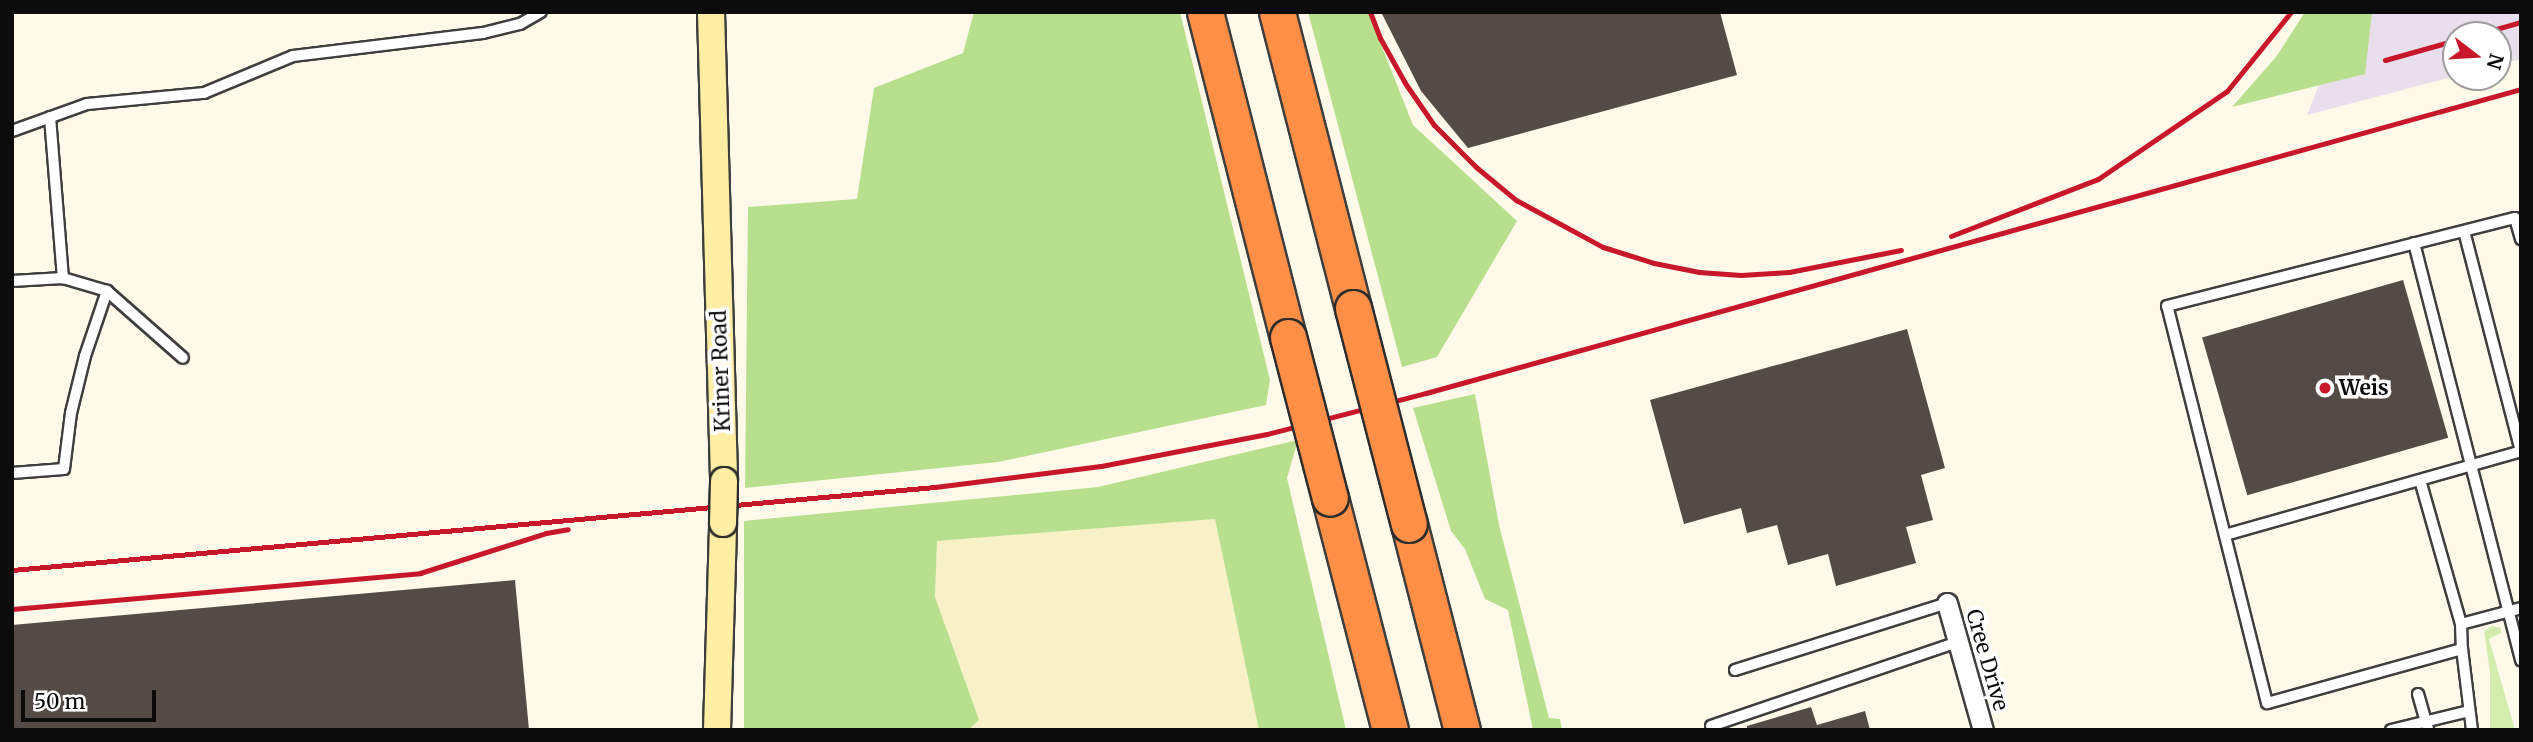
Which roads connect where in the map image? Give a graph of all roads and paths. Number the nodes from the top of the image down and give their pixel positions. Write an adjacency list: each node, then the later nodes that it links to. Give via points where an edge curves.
1 (541, 12): 5 (lane, via 520,24 483,33 293,56 204,93 87,104)
2 (711, 12): 31 (street, Kriner Road, bridge, via 724,481)
3 (1205, 12): 32 (highway, bridge)
4 (1277, 12): 33 (highway, bridge)
5 (50, 117): 6 (lane); 10 (lane)
6 (12, 131)
7 (2464, 231): 8 (lane, via 2515,218); 9 (lane); 14 (lane)
8 (2521, 239)
9 (2414, 243): 15 (lane); 18 (lane, via 2167,306)
10 (63, 278): 11 (lane); 12 (lane)
11 (12, 281)
12 (107, 290): 13 (lane); 16 (lane, via 82,367 64,469)
13 (183, 358)
14 (2521, 452): 15 (lane)
15 (2471, 465): 17 (lane); 21 (lane)
16 (12, 473)
17 (2420, 480): 18 (lane); 22 (lane)
18 (2225, 535): 24 (lane, via 2267,704)
19 (1947, 603): 23 (street, Cree Drive); 26 (lane)
20 (2521, 608): 21 (lane)
21 (2508, 612): 22 (lane); 25 (lane)
22 (2461, 624): 24 (lane)
23 (1958, 642): 29 (lane); 34 (street, Cree Drive)
24 (2462, 649): 28 (lane)
25 (2521, 660)
26 (1735, 670)
27 (2418, 694): 30 (lane)
28 (2469, 712): 30 (lane); 36 (lane)
29 (1711, 726)
30 (2427, 726): 35 (lane)
31 (717, 730)
32 (1390, 730)
33 (1462, 730)
34 (1983, 730)
35 (2391, 730)
36 (2472, 730)

